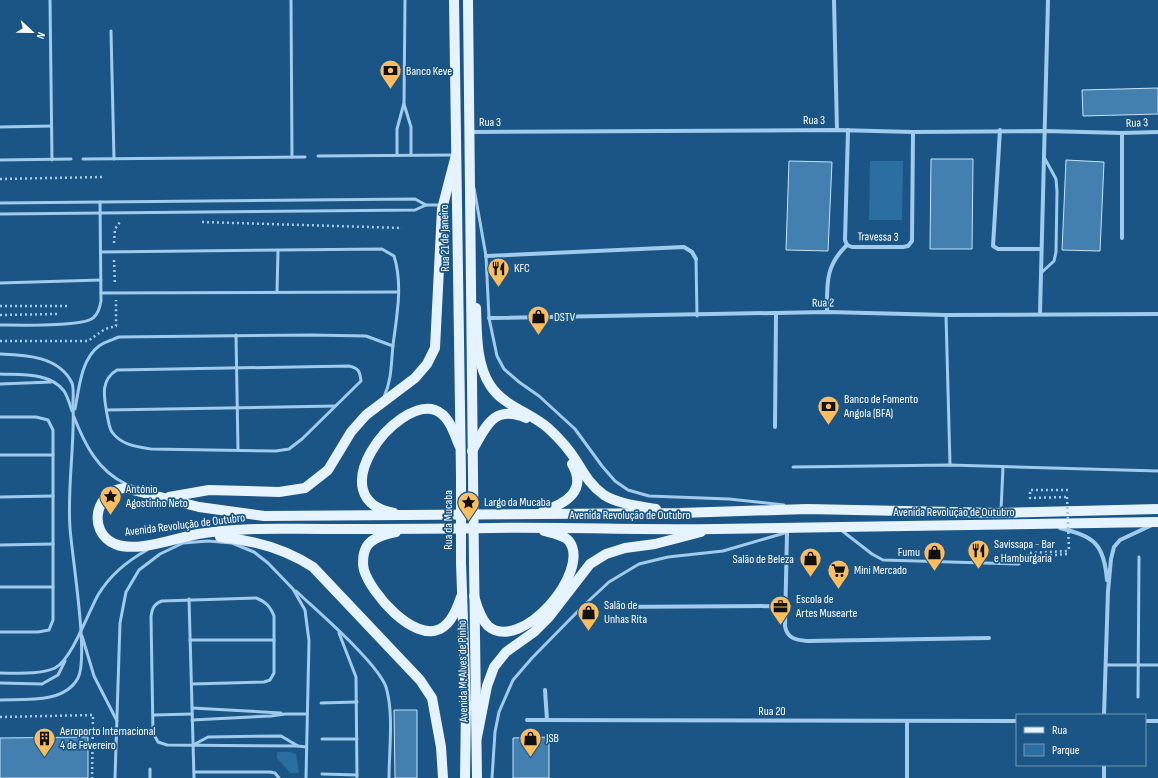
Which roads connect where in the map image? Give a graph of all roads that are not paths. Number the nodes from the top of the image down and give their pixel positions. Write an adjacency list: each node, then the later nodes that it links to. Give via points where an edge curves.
1 (50, 0): 10 (lane)
2 (291, 0): 25 (lane)
3 (404, 0): 9 (lane)
4 (454, 0): 22 (main road, Rua 21 de Janeiro)
5 (468, 0): 16 (main road, Rua 21 de Janeiro)
6 (834, 0): 12 (street)
7 (1048, 0): 15 (street)
8 (112, 31): 29 (lane)
9 (404, 103): 20 (lane, via 397,129); 21 (lane, via 411,127)
10 (50, 126): 11 (lane); 32 (lane)
11 (0, 127)
12 (837, 130): 13 (street, Rua 3); 16 (street, Rua 3)
13 (848, 130): 17 (street, Rua 3); 41 (street, Travessa 3, via 845,240)
14 (1000, 130): 15 (street, Rua 3); 17 (street, Rua 3); 42 (street, via 993,246 998,249)
15 (1045, 131): 19 (street, Rua 3); 26 (street)
16 (470, 132): 30 (main road, Rua 21 de Janeiro)
17 (913, 132): 41 (street, Travessa 3, via 912,241 903,247)
18 (1158, 132): 19 (street, Rua 3)
19 (1122, 133): 40 (street)
20 (397, 155): 21 (lane); 24 (lane)
21 (411, 155): 22 (lane)
22 (456, 155): 37 (main road); 76 (main road, Rua 21 de Janeiro)
23 (305, 156): 25 (lane)
24 (318, 156)
25 (292, 157): 29 (lane)
26 (1044, 157): 42 (street); 47 (lane, via 1056,179 1056,252 1054,261)
27 (71, 159): 32 (lane)
28 (83, 159): 29 (lane)
29 (114, 159)
30 (470, 159): 33 (main road, Rua 21 de Janeiro); 45 (lane)
31 (0, 160): 32 (lane)
32 (52, 160)
33 (470, 197): 77 (main road, Rua 21 de Janeiro); 93 (main road, via 478,343 481,365 490,385 500,398 536,418 564,443 586,479 604,495 617,501)
34 (100, 202): 35 (lane); 36 (lane, via 415,199); 38 (lane)
35 (0, 203)
36 (426, 205): 37 (lane); 38 (lane, via 415,210)
37 (443, 205): 68 (main road, via 434,348 427,364 415,378)
38 (100, 213): 39 (lane); 44 (lane)
39 (0, 214)
40 (1122, 238)
41 (847, 245): 53 (street, via 830,268 826,283)
42 (1041, 249): 47 (street)
43 (278, 251): 44 (lane); 50 (lane); 51 (lane, via 382,249 394,256 398,269)
44 (101, 252): 48 (lane)
45 (486, 256): 46 (street, via 684,247 692,252); 59 (lane)
46 (696, 259): 58 (lane)
47 (1041, 274): 54 (street)
48 (101, 280): 49 (lane); 52 (lane)
49 (0, 283)
50 (277, 292): 51 (lane); 52 (lane)
51 (398, 292): 62 (lane)
52 (101, 293): 60 (lane, via 98,312 93,319 86,322)
53 (827, 312): 55 (street, Rua 2); 56 (street, Rua 2)
54 (1040, 313): 56 (street, Rua 2); 57 (street, Rua 2)
55 (776, 314): 58 (street, Rua 2); 74 (street)
56 (946, 314): 80 (lane)
57 (1158, 314)
58 (697, 316): 59 (street, Rua 2)
59 (489, 318): 90 (lane, via 497,356 504,369 575,428 602,466 615,481 628,490 649,496 749,500)
60 (0, 325)
61 (236, 335): 62 (lane, via 366,336); 64 (lane); 72 (lane, via 118,337 99,346 89,358 81,377)
62 (393, 346): 68 (lane, via 392,373)
63 (0, 354): 72 (lane, via 20,355 47,361 59,367 72,384)
64 (237, 368): 69 (lane, via 356,367 360,372 361,381); 70 (lane); 71 (lane, via 117,370 110,374 104,388)
65 (0, 374): 66 (lane, via 35,376)
66 (52, 382): 67 (lane); 72 (lane, via 64,391)
67 (0, 384)
68 (383, 401): 89 (main road, via 350,432 328,470 305,488 279,492 209,490)
69 (334, 406): 70 (lane); 75 (lane, via 289,449)
70 (238, 408): 71 (lane); 75 (lane)
71 (106, 410): 75 (lane, via 112,432 132,446 151,449)
72 (74, 414): 86 (lane, via 82,438 97,462 119,481); 122 (lane, via 70,527)
73 (0, 416): 79 (lane, via 48,420 53,430)
74 (775, 427)
75 (238, 450)
76 (461, 450): 84 (main road, Rua 21 de Janeiro); 95 (main road, via 450,424 435,410 412,411 379,440 362,469 361,484 364,495 384,511)
77 (472, 451): 85 (main road, Rua 21 de Janeiro); 94 (main road, via 486,424 502,413 521,415 547,432 572,463 577,481 573,496 564,504)
78 (0, 455): 79 (lane)
79 (53, 455): 87 (lane)
80 (950, 465): 81 (lane); 82 (lane)
81 (1003, 467): 83 (lane); 92 (lane)
82 (793, 468)
83 (1158, 471)
84 (461, 476): 111 (main road, Rua da Mucaba, bridge)
85 (473, 476): 110 (main road, Rua da Mucaba, bridge)
86 (137, 489): 89 (main road, Avenida Revolução de Outubro); 105 (main road, Avenida Revolução de Outubro, via 119,488 109,494 98,509 98,526 102,534 116,544 138,546)
87 (53, 496): 88 (lane); 107 (lane)
88 (0, 497)
89 (165, 498): 95 (main road, Avenida Revolução de Outubro, via 199,507 264,516)
90 (807, 509): 92 (main road, Avenida Revolução de Outubro); 93 (main road, Avenida Revolução de Outubro)
91 (1158, 509): 92 (main road, Avenida Revolução de Outubro)
92 (1001, 512)
93 (680, 513): 94 (main road, Avenida Revolução de Outubro)
94 (533, 514): 95 (main road, Avenida Revolução de Outubro)
95 (410, 516)
96 (1158, 522): 97 (main road, Avenida Revolução de Outubro); 116 (street, via 1128,535 1114,547 1110,559)
97 (1050, 525): 99 (main road, Avenida Revolução de Outubro); 116 (street, via 1082,534 1094,542 1104,558)
98 (809, 526): 99 (main road, Avenida Revolução de Outubro); 102 (main road, Avenida Revolução de Outubro); 104 (lane)
99 (836, 526): 112 (lane, via 883,560)
100 (533, 527): 101 (main road, Avenida Revolução de Outubro); 102 (main road, Avenida Revolução de Outubro); 117 (main road, via 565,537 570,541 574,554 567,581 547,607 523,627 511,632 498,631 481,617)
101 (410, 529): 103 (main road, Avenida Revolução de Outubro, via 264,529); 118 (main road, via 386,534 372,541 366,548 364,570 378,595 402,620 414,628 428,631 440,629 448,622)
102 (716, 529): 154 (main road, via 655,544 625,548 606,554 590,564 549,617 534,632 506,652 494,667 487,686)
103 (205, 533): 105 (main road, Avenida Revolução de Outubro); 171 (main road, via 268,545 299,558 325,579 420,680 432,698 441,747)
104 (787, 533): 120 (street); 174 (lane, via 722,552 668,557 639,564 609,582 582,606 514,680 499,712)
105 (158, 543): 106 (lane); 122 (lane, via 119,569 99,594)
106 (183, 543): 115 (lane, via 232,543 254,552 274,568); 152 (lane, via 160,554 139,570 126,592 120,623)
107 (53, 544): 108 (lane); 114 (lane)
108 (0, 545)
109 (1139, 557): 130 (lane)
110 (474, 563): 117 (main road, Avenida M. Alves de Pinho)
111 (461, 564): 118 (main road, Avenida M. Alves de Pinho)
112 (1019, 564)
113 (0, 587): 114 (lane)
114 (53, 587): 123 (lane, via 53,620 49,630)
115 (293, 589): 124 (lane); 143 (lane, via 305,610 309,640)
116 (1108, 591): 129 (street)
117 (474, 596): 154 (main road, Avenida M. Alves de Pinho)
118 (462, 597): 172 (main road, Avenida M. Alves de Pinho, via 466,706)
119 (189, 600): 126 (lane); 127 (lane, via 256,598 265,601 274,616); 145 (lane, via 162,601 152,609)
120 (785, 606): 121 (street); 125 (street, via 786,633 798,640)
121 (607, 607)
122 (80, 630): 128 (lane); 137 (lane, via 82,666 78,678 69,689 56,696); 152 (lane, via 94,676)
123 (0, 632)
124 (339, 632): 138 (lane, via 356,678); 170 (lane, via 375,669 385,685 390,703)
125 (989, 638)
126 (190, 640): 127 (lane); 134 (lane)
127 (274, 640): 134 (lane, via 274,673 270,680)
128 (66, 660): 132 (lane, via 55,668 40,672); 133 (lane, via 58,675 42,684)
129 (1106, 665): 130 (lane); 144 (street)
130 (1138, 665): 131 (lane); 136 (lane)
131 (1158, 665)
132 (0, 673)
133 (0, 683)
134 (192, 684): 140 (lane)
135 (545, 690): 148 (street)
136 (1138, 696)
137 (0, 700)
138 (357, 702): 139 (lane); 156 (lane)
139 (322, 703)
140 (192, 708): 141 (lane); 142 (lane, via 271,711)
141 (192, 714): 145 (lane); 146 (lane)
142 (285, 714): 143 (lane); 146 (lane)
143 (306, 714): 159 (lane)
144 (1104, 714)
145 (154, 715): 157 (lane, via 153,733 158,742 168,745)
146 (192, 720): 157 (lane)
147 (527, 720): 148 (street, Rua 20)
148 (547, 720): 153 (street, Rua 20)
149 (1016, 721): 153 (street, Rua 20)
150 (1146, 721): 151 (street)
151 (1158, 721)
152 (117, 722): 165 (lane)
153 (907, 722): 175 (street)
154 (477, 737): 173 (main road, Avenida M. Alves de Pinho)
155 (322, 739): 156 (lane)
156 (357, 739): 164 (lane)
157 (194, 745): 158 (lane); 158 (lane, via 208,737 281,736); 162 (lane)
158 (298, 746): 159 (lane)
159 (306, 747): 169 (lane)
160 (1104, 766): 176 (street)
161 (150, 769): 166 (lane)
162 (194, 772): 167 (lane); 168 (lane, via 270,772)
163 (322, 774): 164 (lane)
164 (357, 776)
165 (115, 778)
166 (150, 778)
167 (194, 778)
168 (279, 778)
169 (306, 778)
170 (389, 778)
171 (443, 778)
172 (465, 778)
173 (477, 778)
174 (492, 778)
175 (907, 778)
176 (1104, 778)

